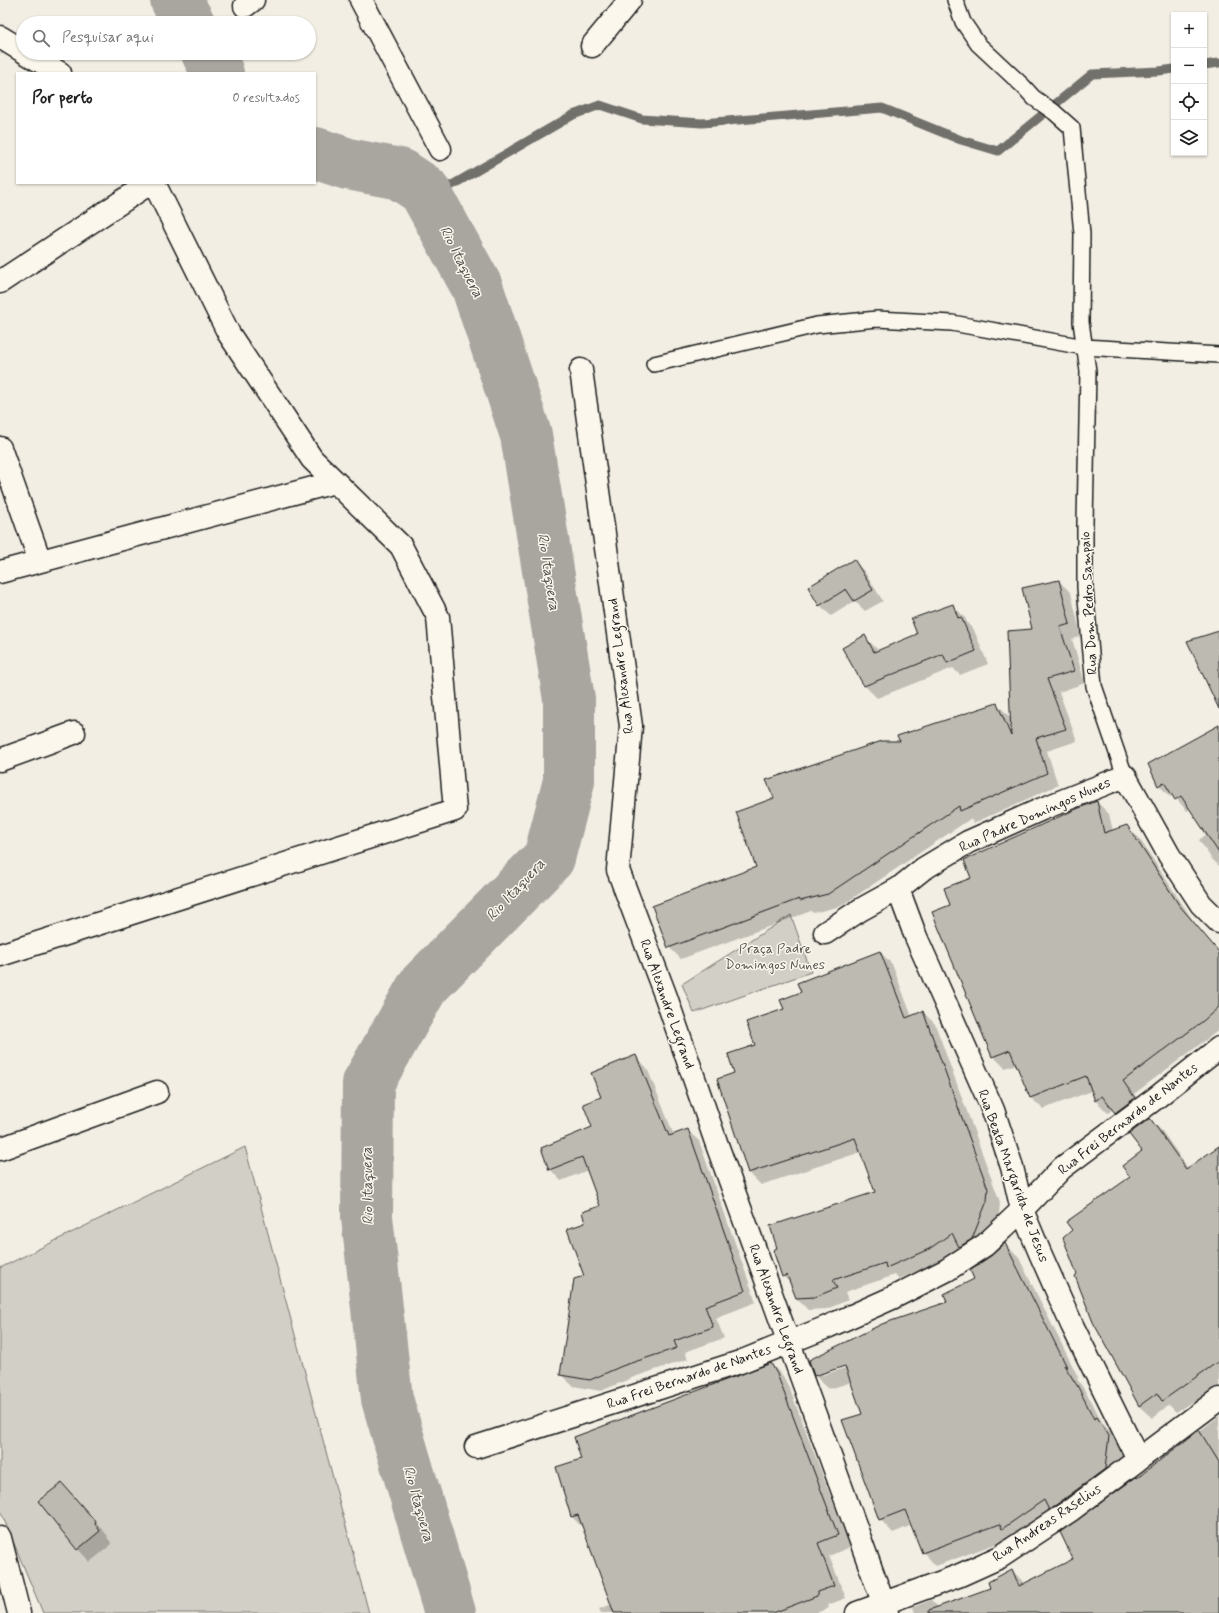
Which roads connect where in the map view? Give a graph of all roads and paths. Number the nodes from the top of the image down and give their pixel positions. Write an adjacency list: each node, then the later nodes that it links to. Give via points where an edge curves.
1 (361, 0): 9 (street)
2 (630, 0): 5 (street)
3 (955, 0): 13 (lane, Rua Dom Pedro Sampaio, via 963,22 978,44 1038,101 1072,128 1082,234 1081,322)
4 (0, 37): 6 (street)
5 (592, 46)
6 (16, 47)
7 (38, 60): 8 (street)
8 (58, 72)
9 (440, 149)
10 (148, 184): 12 (street)
11 (154, 184): 18 (street, via 229,334 312,459)
12 (0, 282)
13 (1084, 347): 14 (lane); 15 (lane, via 952,323 877,319 817,325); 23 (lane, Rua Dom Pedro Sampaio, via 1088,371 1085,588 1092,671 1094,686)
14 (1219, 355)
15 (654, 364)
16 (581, 370): 32 (street, Rua Alexandre Legrand, via 631,726 618,870 666,997)
17 (0, 448): 19 (street)
18 (334, 482): 19 (street); 27 (street, via 401,546 438,618 455,810)
19 (40, 561): 20 (street)
20 (0, 572)
21 (74, 733): 22 (street)
22 (0, 760)
23 (1125, 776): 24 (street, Rua Padre Domingos Nunes, via 968,842 924,869); 25 (street, Rua Dom Pedro Sampaio, via 1169,855 1201,904)
24 (898, 889): 26 (street, Rua Padre Domingos Nunes); 31 (street, Rua Beata Margarida de Jesus, via 916,937 993,1110 1012,1167)
25 (1219, 922)
26 (825, 933)
27 (0, 955)
28 (1219, 1048): 31 (street, Rua Frei Bernardo de Nantes, via 1062,1168)
29 (157, 1092): 30 (street)
30 (0, 1149)
31 (1022, 1210): 32 (street, Rua Frei Bernardo de Nantes, via 985,1245 947,1270 892,1298); 35 (street, Rua Beata Margarida de Jesus, via 1072,1325)
32 (788, 1344): 34 (street, Rua Frei Bernardo de Nantes); 37 (street, Rua Alexandre Legrand)
33 (1219, 1399): 35 (street, Rua Andreas Raselius)
34 (476, 1447)
35 (1138, 1459): 37 (street, Rua Andreas Raselius, via 1071,1510 1000,1557)
36 (0, 1538): 38 (street)
37 (885, 1609): 39 (street, Rua Andreas Raselius)
38 (19, 1613)
39 (857, 1613)

